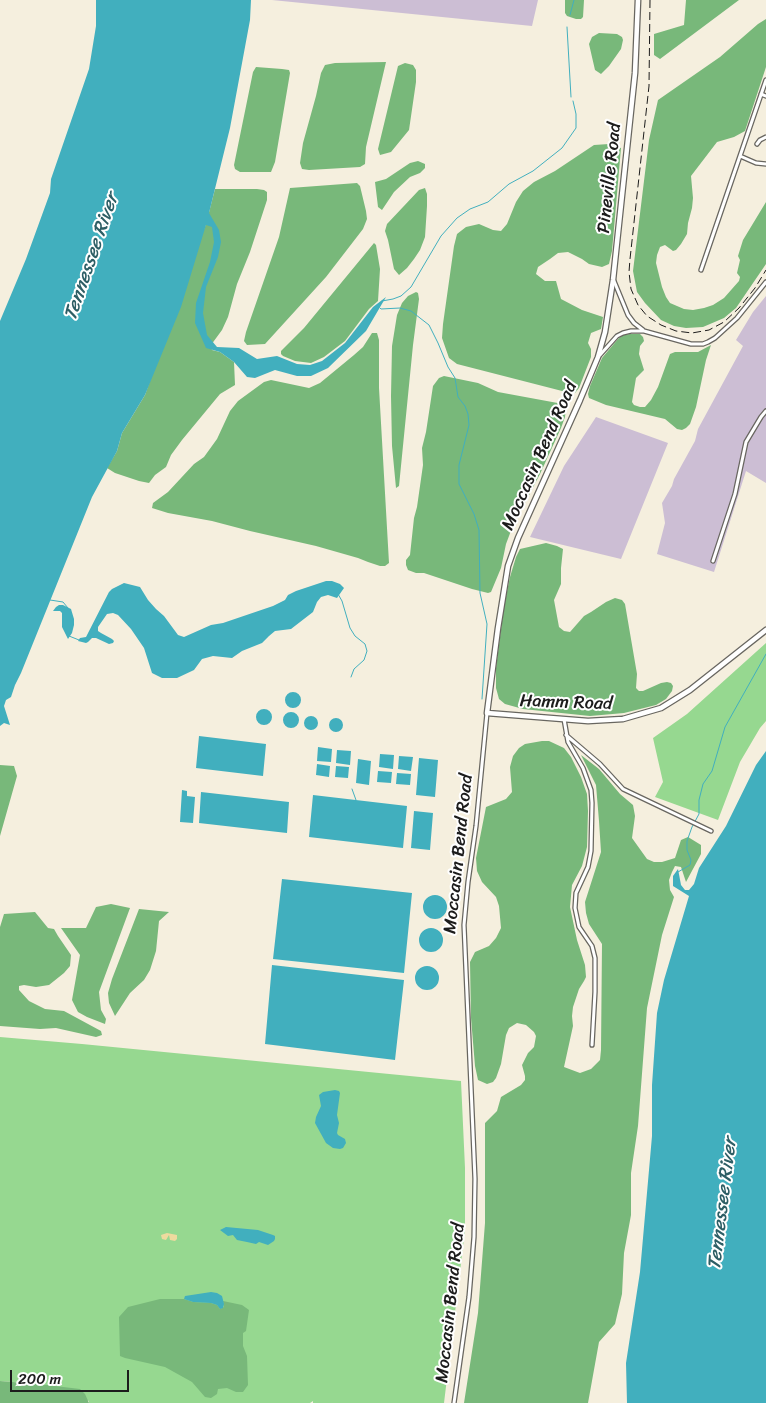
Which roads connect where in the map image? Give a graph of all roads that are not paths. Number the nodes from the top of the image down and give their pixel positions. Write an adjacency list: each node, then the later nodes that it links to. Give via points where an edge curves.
1 (638, 0): 10 (main road, Pineville Road, via 635,73)
2 (766, 80): 3 (street)
3 (761, 94): 4 (street); 7 (street)
4 (766, 96)
5 (766, 137): 6 (street)
6 (758, 144)
7 (740, 156): 8 (street); 9 (street)
8 (766, 164)
9 (701, 270)
10 (613, 280): 12 (street, via 628,315); 13 (main road, Pineville Road)
11 (766, 282): 12 (street, via 737,318 708,342 691,344)
12 (644, 331): 13 (street, via 617,336)
13 (598, 357): 17 (main road, Moccasin Bend Road, via 508,566)
14 (766, 411): 15 (street, via 746,442 735,494)
15 (714, 561)
16 (766, 630): 18 (main road, Hamm Road, via 690,690 661,708 623,718)
17 (487, 713): 18 (main road, Hamm Road); 22 (street, Moccasin Bend Road, via 464,925 475,1179 474,1237)
18 (564, 719): 19 (street)
19 (566, 735): 20 (street, via 623,789); 21 (street, via 588,780 592,803 591,851 588,867 576,892 575,908 579,927 592,946 595,958)
20 (711, 831)
21 (592, 1045)
22 (454, 1403)

